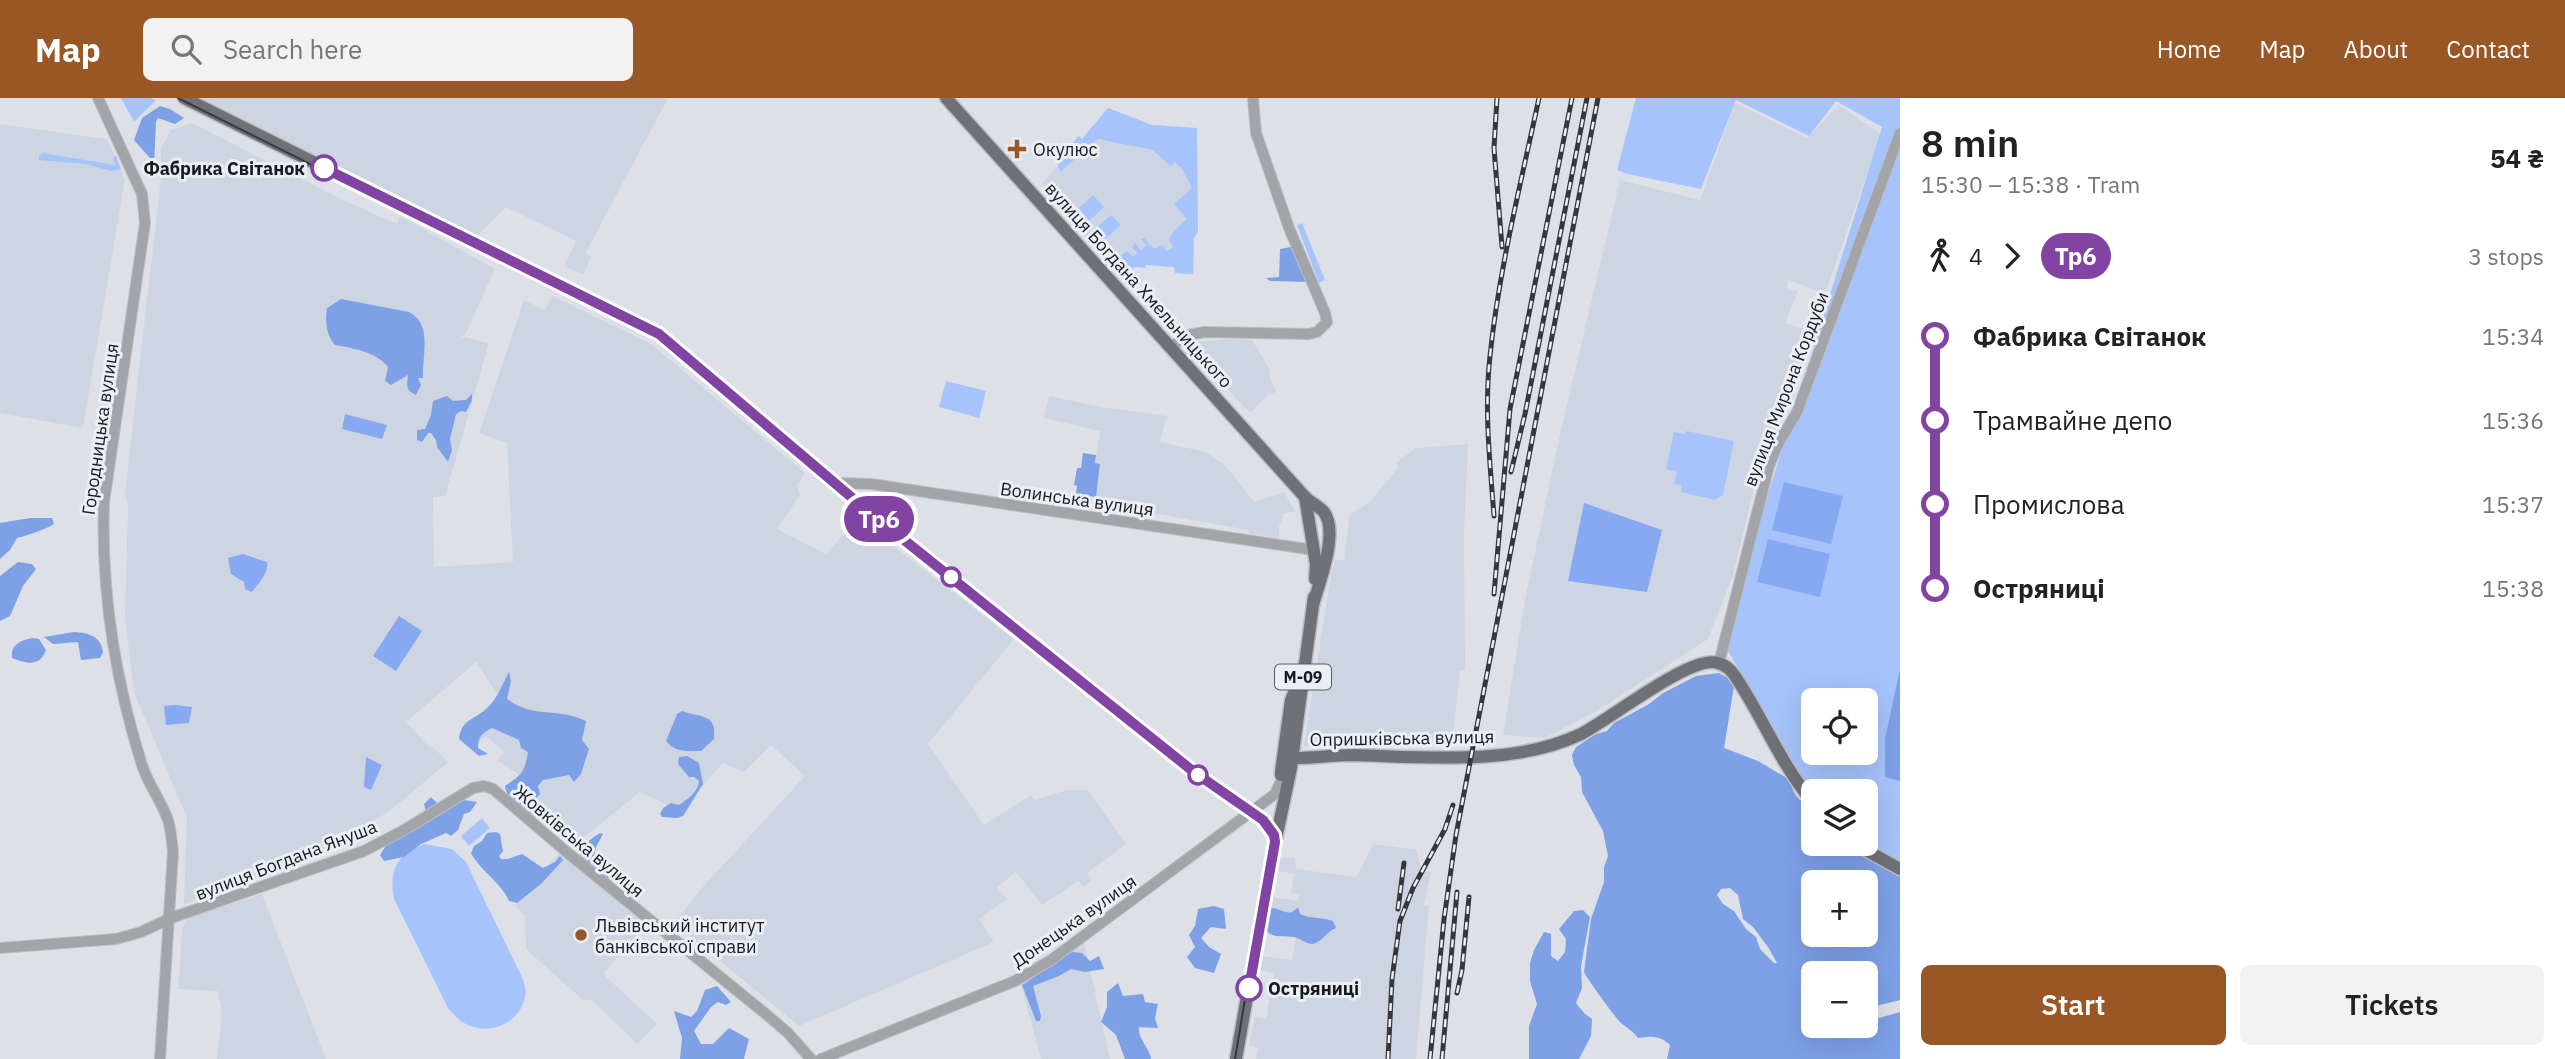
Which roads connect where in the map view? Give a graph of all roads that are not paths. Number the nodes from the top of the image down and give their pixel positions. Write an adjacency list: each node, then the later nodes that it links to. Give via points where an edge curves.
1 (98, 98): 24 (street, Городницька вулиця, via 142,194 145,223 104,502 103,544 115,660 141,761 171,833)
2 (184, 98): 7 (main road, via 659,334)
3 (946, 98): 6 (main road, вулиця Богдана Хмельницького)
4 (1253, 98): 6 (street, via 1256,133 1327,322 1309,334 1204,332)
5 (1900, 133): 14 (street, вулиця Мирона Кордуби, via 1797,412 1769,466)
6 (1171, 347): 8 (main road, вулиця Богдана Хмельницького)
7 (836, 483): 12 (street, Волинська вулиця, via 871,484); 20 (main road, via 1194,772)
8 (1305, 497): 9 (main road, вулиця Богдана Хмельницького); 10 (main road, М-09)
9 (1324, 512): 10 (main road, via 1312,511); 11 (main road, М-09)
10 (1308, 524): 12 (main road, М-09)
11 (1329, 546): 12 (main road); 13 (main road, М-09)
12 (1314, 550): 13 (main road, М-09)
13 (1313, 605): 15 (main road, М-09)
14 (1719, 663): 16 (main road, Опришківська вулиця, via 1688,668 1581,734 1554,745 1479,758 1349,755); 19 (main road, via 1734,675)
15 (1304, 670): 16 (main road, М-09); 17 (main road, via 1291,700)
16 (1292, 759): 17 (main road, Опришківська вулиця); 21 (main road, М-09)
17 (1280, 779): 20 (street, Донецька вулиця, via 1277,793); 21 (main road)
18 (484, 786): 24 (street, вулиця Богдана Януша, via 364,851); 27 (street, Жовківська вулиця, via 767,1015)
19 (1801, 786)
20 (1251, 811): 21 (main road, via 1266,823); 28 (street, Донецька вулиця, via 1051,960 1015,981)
21 (1274, 838): 29 (main road, М-09)
22 (1877, 856): 23 (main road)
23 (1900, 869)
24 (171, 918): 25 (street, вулиця Богдана Януша, via 116,939); 26 (street, Городницька вулиця)
25 (0, 948)
26 (160, 1059)
27 (811, 1059)
28 (821, 1059)
29 (1236, 1059)

